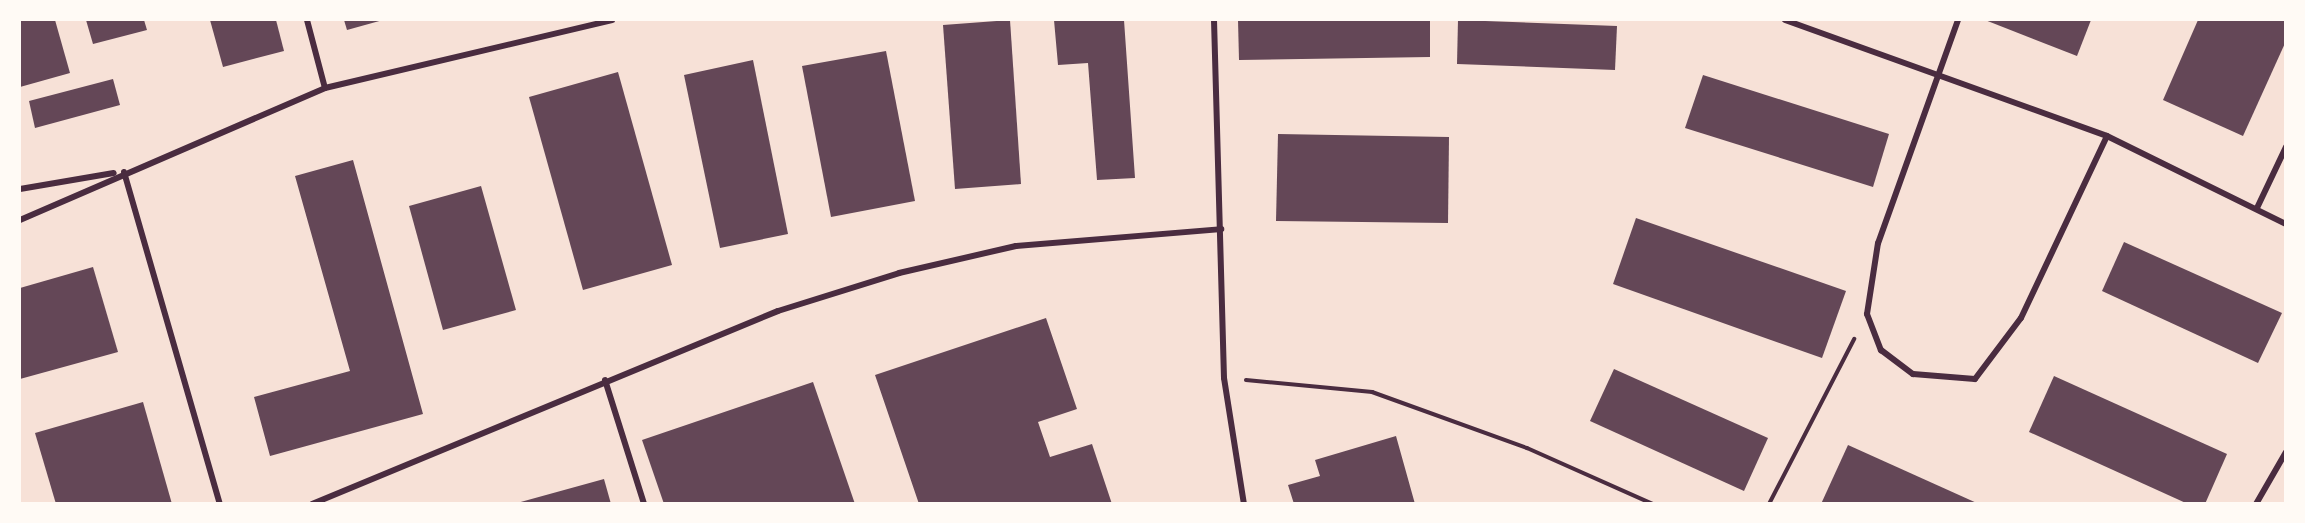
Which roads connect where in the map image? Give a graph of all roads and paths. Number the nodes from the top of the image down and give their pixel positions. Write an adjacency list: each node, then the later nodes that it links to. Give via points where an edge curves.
1 (307, 20): 7 (street)
2 (612, 20): 7 (street)
3 (1214, 20): 15 (street)
4 (1785, 20): 6 (street)
5 (1958, 20): 6 (street)
6 (1937, 73): 8 (street); 16 (street, via 1878,243)
7 (326, 88): 10 (street)
8 (2107, 136): 12 (street); 16 (street, via 2021,318 1975,379 1913,374 1881,351)
9 (2286, 147): 12 (street)
10 (124, 172): 11 (street); 13 (street); 20 (street)
11 (20, 189)
12 (2257, 208): 14 (street)
13 (20, 220)
14 (2286, 224)
15 (1221, 229): 17 (street); 18 (street, via 1016,246 899,273 778,311)
16 (1867, 314): 25 (path)
17 (1224, 378): 23 (street); 24 (path, via 1372,392 1527,448)
18 (605, 380): 21 (street); 22 (street)
19 (2286, 452): 26 (street)
20 (220, 504)
21 (312, 504)
22 (644, 504)
23 (1244, 504)
24 (1653, 504)
25 (1769, 504)
26 (2256, 504)

